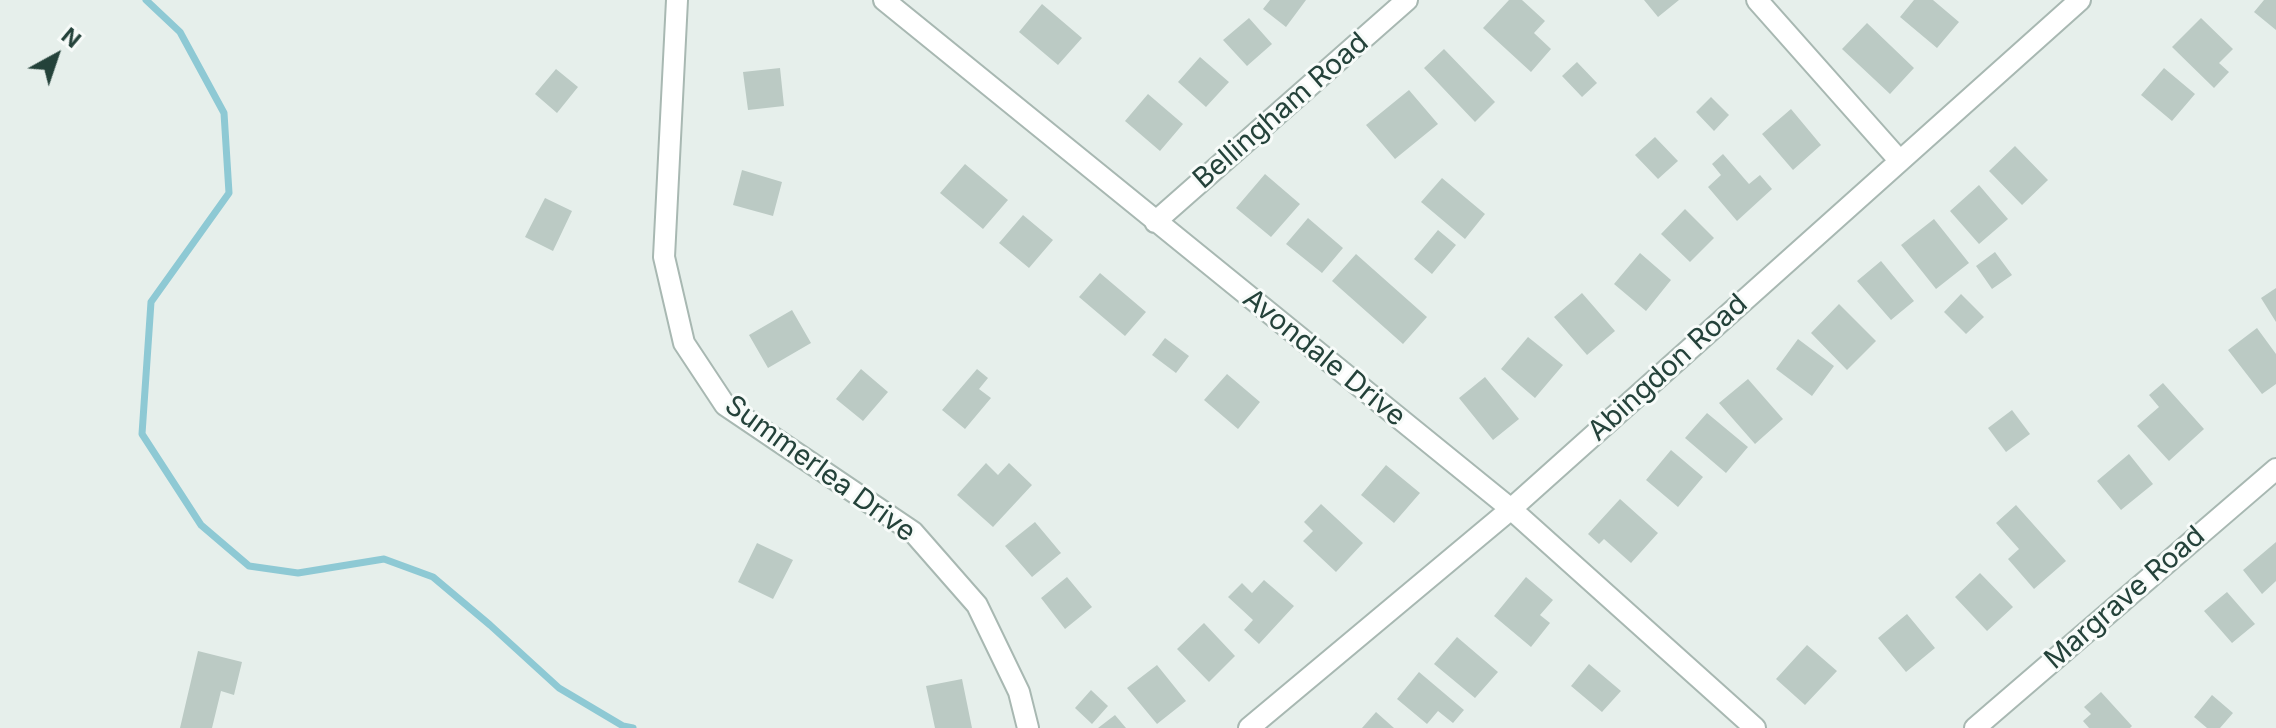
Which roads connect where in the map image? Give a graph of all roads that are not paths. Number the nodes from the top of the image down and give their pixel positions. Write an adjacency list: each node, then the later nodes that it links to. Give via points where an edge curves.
1 (677, 0): 10 (street, Summerlea Drive, via 664,257 684,343 725,405 913,532 977,605 1019,692)
2 (884, 0): 7 (street, Avondale Drive)
3 (1407, 0): 7 (street, Bellingham Road)
4 (1757, 0): 6 (street)
5 (2080, 0): 6 (street, Abingdon Road)
6 (1899, 160): 9 (street, Abingdon Road)
7 (1155, 222): 9 (street, Avondale Drive)
8 (2276, 469): 13 (street, Margrave Road)
9 (1511, 509): 11 (street, Abingdon Road); 12 (street, Avondale Drive)
10 (1028, 728)
11 (1249, 728)
12 (1755, 728)
13 (1975, 728)

